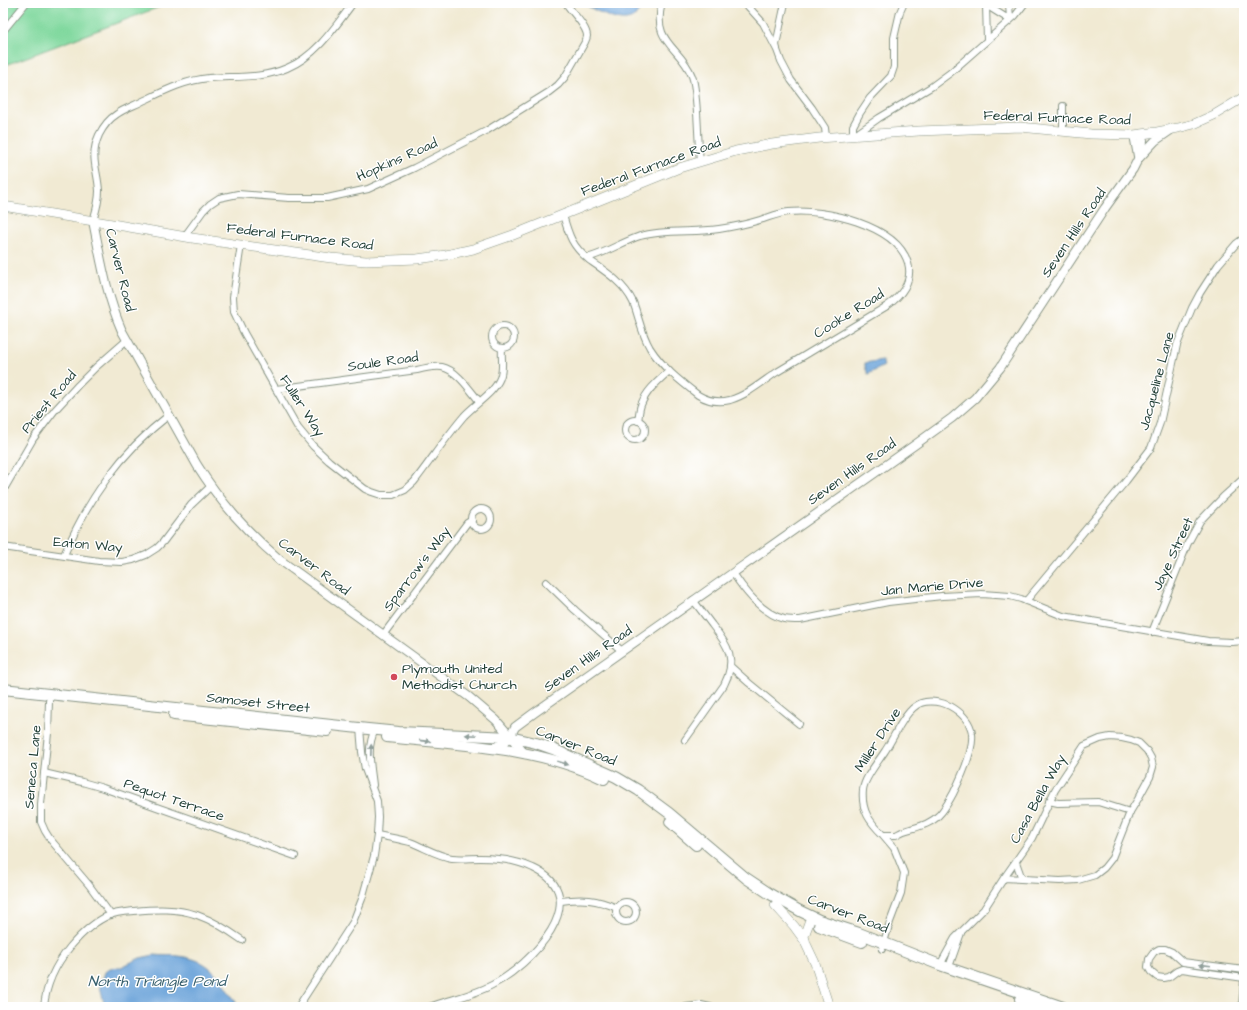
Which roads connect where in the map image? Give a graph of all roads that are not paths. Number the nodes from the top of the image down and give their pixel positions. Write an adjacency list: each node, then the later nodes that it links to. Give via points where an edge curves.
1 (26, 3): 12 (street)
2 (353, 3): 26 (street, via 319,45 287,68 256,76 193,80 116,115 108,122 96,142 94,163 99,192)
3 (566, 3): 27 (street, Hopkins Road, via 587,36 570,69 558,85 540,98 486,131 368,189 312,199 238,194 219,198 203,211)
4 (662, 3): 23 (street, via 660,20 665,38 692,75)
5 (745, 3): 14 (street, via 763,23)
6 (785, 3): 14 (street)
7 (904, 3): 20 (street, via 894,38 892,76 870,98 860,113 853,126)
8 (1009, 3): 11 (street)
9 (1025, 3): 11 (street)
10 (984, 4): 11 (street); 13 (street)
11 (1010, 20): 13 (street)
12 (3, 31)
13 (987, 40): 20 (street, via 931,87)
14 (777, 50): 21 (street, via 792,80 826,128)
15 (1244, 97): 17 (main road, Federal Furnace Road, via 1203,120)
16 (1063, 106): 18 (street)
17 (1171, 130): 19 (main road, Federal Furnace Road); 22 (street, via 1155,141)
18 (1063, 132): 19 (main road, Federal Furnace Road); 20 (main road, Federal Furnace Road, via 1020,127)
19 (1138, 134): 22 (street, Seven Hills Road, via 1142,146)
20 (853, 136): 21 (main road, Federal Furnace Road)
21 (826, 137): 23 (main road, Federal Furnace Road, via 772,144)
22 (1139, 159): 44 (street, Seven Hills Road, via 1000,368 975,398 952,418)
23 (700, 161): 25 (main road, Federal Furnace Road)
24 (3, 206): 26 (main road, Federal Furnace Road)
25 (563, 215): 29 (main road, Federal Furnace Road, via 473,248 417,259 391,261 331,258); 30 (street, Cooke Road, via 570,239)
26 (93, 221): 27 (main road, Federal Furnace Road); 31 (street, Carver Road, via 110,300)
27 (184, 237): 29 (main road, Federal Furnace Road)
28 (1244, 238): 47 (street, Jacqueline Lane, via 1218,265 1192,308 1177,345 1160,423 1151,448)
29 (241, 245): 34 (street, Fuller Way, via 233,297 234,312)
30 (587, 258): 33 (street, Cooke Road, via 611,275 626,290 646,339); 33 (street, Cooke Road, via 627,241 652,234 719,229 782,213 801,212 836,216 870,227 894,242 906,258 909,269 908,281 893,301 744,394 722,401 708,400)
31 (127, 340): 36 (street, Carver Road); 40 (street, Priest Road, via 96,366 55,410 33,439)
32 (502, 348): 35 (street, Fuller Way, via 503,366 500,378 492,390)
33 (669, 371): 37 (street, via 645,396 640,406)
34 (276, 389): 35 (street, Soule Road, via 430,367 450,370); 35 (street, Fuller Way, via 298,428 313,446 364,489 381,495 399,493 410,487 454,428)
35 (479, 401)
36 (169, 415): 39 (street, Carver Road); 43 (street, via 148,431 103,482)
37 (638, 421)
38 (1244, 478): 48 (street, Jaye Street, via 1200,521 1188,543)
39 (211, 486): 43 (street, Eaton Way, via 191,505 163,542 146,555 122,562); 49 (street, Carver Road, via 231,513 267,550)
40 (3, 491)
41 (472, 520): 49 (street, Sparrow's Way, via 467,523)
42 (3, 547): 43 (street, Eaton Way)
43 (64, 555)
44 (733, 573): 46 (street, Seven Hills Road); 47 (street, Jan Marie Drive, via 757,603 775,615 792,620 888,602 942,596 990,594)
45 (546, 582): 51 (street)
46 (693, 600): 51 (street, Seven Hills Road); 52 (street, via 724,640 731,657)
47 (1026, 601): 48 (street, Jan Marie Drive, via 1063,616)
48 (1152, 632): 50 (street, Jan Marie Drive, via 1208,641)
49 (383, 635): 59 (street, Carver Road, via 469,697 496,720)
50 (1244, 641)
51 (622, 651): 59 (street, Seven Hills Road, via 516,726)
52 (730, 666): 56 (street); 60 (street, via 724,685)
53 (3, 689): 55 (highway, Samoset Street)
54 (3, 696): 55 (highway, Samoset Street)
55 (50, 697): 57 (highway, Samoset Street); 63 (street, Seneca Lane)
56 (799, 724)
57 (360, 731): 58 (highway, Samoset Street); 64 (street, via 365,769)
58 (374, 733): 59 (highway, Samoset Street, one-way to 58); 61 (highway, Samoset Street, one-way to 61); 64 (street, one-way to 58, via 370,750)
59 (510, 737): 61 (street, Seven Hills Road); 62 (street); 77 (highway, Carver Road, via 553,749 632,786 669,813 746,878)
60 (686, 740)
61 (493, 748): 62 (highway, Carver Road)
62 (525, 754): 74 (highway, Carver Road, one-way to 74, via 560,762 601,777 626,790 663,816 748,887)
63 (44, 773): 69 (street, Pequot Terrace, via 103,788); 76 (street, Seneca Lane, via 40,813 44,831)
64 (374, 793): 67 (street, via 377,801)
65 (1049, 801): 66 (street, via 1098,802); 66 (street, Casa Bella Way, via 1084,746 1100,738 1122,738 1139,743 1147,750 1153,767); 70 (street, Casa Bella Way, via 1032,838)
66 (1130, 812): 72 (street, Casa Bella Way, via 1112,858 1095,875 1078,880 1060,881)
67 (377, 835): 73 (street, via 410,843 452,858 499,859 526,864 550,880); 85 (street, via 371,869 356,914)
68 (883, 835): 68 (street, Miller Drive, via 896,834 927,823 938,816 961,778 972,734 964,716 948,705 932,702 915,706 867,778 863,789 865,812); 80 (street, Miller Drive, via 894,848 904,873 901,893)
69 (295, 856)
70 (1016, 862): 71 (street, Casa Bella Way); 72 (street, Casa Bella Way)
71 (1004, 878): 72 (street, Casa Bella Way); 81 (street, Casa Bella Way, via 984,909 962,932)
72 (1022, 879)
73 (561, 901): 75 (street, via 579,898 595,900); 86 (street, via 559,913 548,934 534,952 512,972 480,991)
74 (776, 905): 77 (highway, Carver Road); 79 (main road)
75 (617, 908)
76 (111, 915): 78 (street, via 151,909 180,910 208,919); 84 (street, via 87,930 59,962 46,990)
77 (810, 920): 79 (main road, via 804,936); 80 (highway, Carver Road)
78 (242, 940)
79 (806, 944): 89 (main road)
80 (884, 946): 81 (highway, Carver Road); 90 (highway, Carver Road)
81 (945, 966): 91 (highway, Carver Road)
82 (1244, 970): 83 (street, one-way to 83, via 1183,962 1165,949 1154,952 1149,959 1148,967 1157,977 1164,978 1182,969)
83 (1244, 979): 92 (street)
84 (44, 1007)
85 (298, 1007)
86 (429, 1007)
87 (686, 1007): 88 (street)
88 (710, 1007)
89 (829, 1007)
90 (1040, 1007)
91 (1063, 1007)
92 (1242, 1007)

